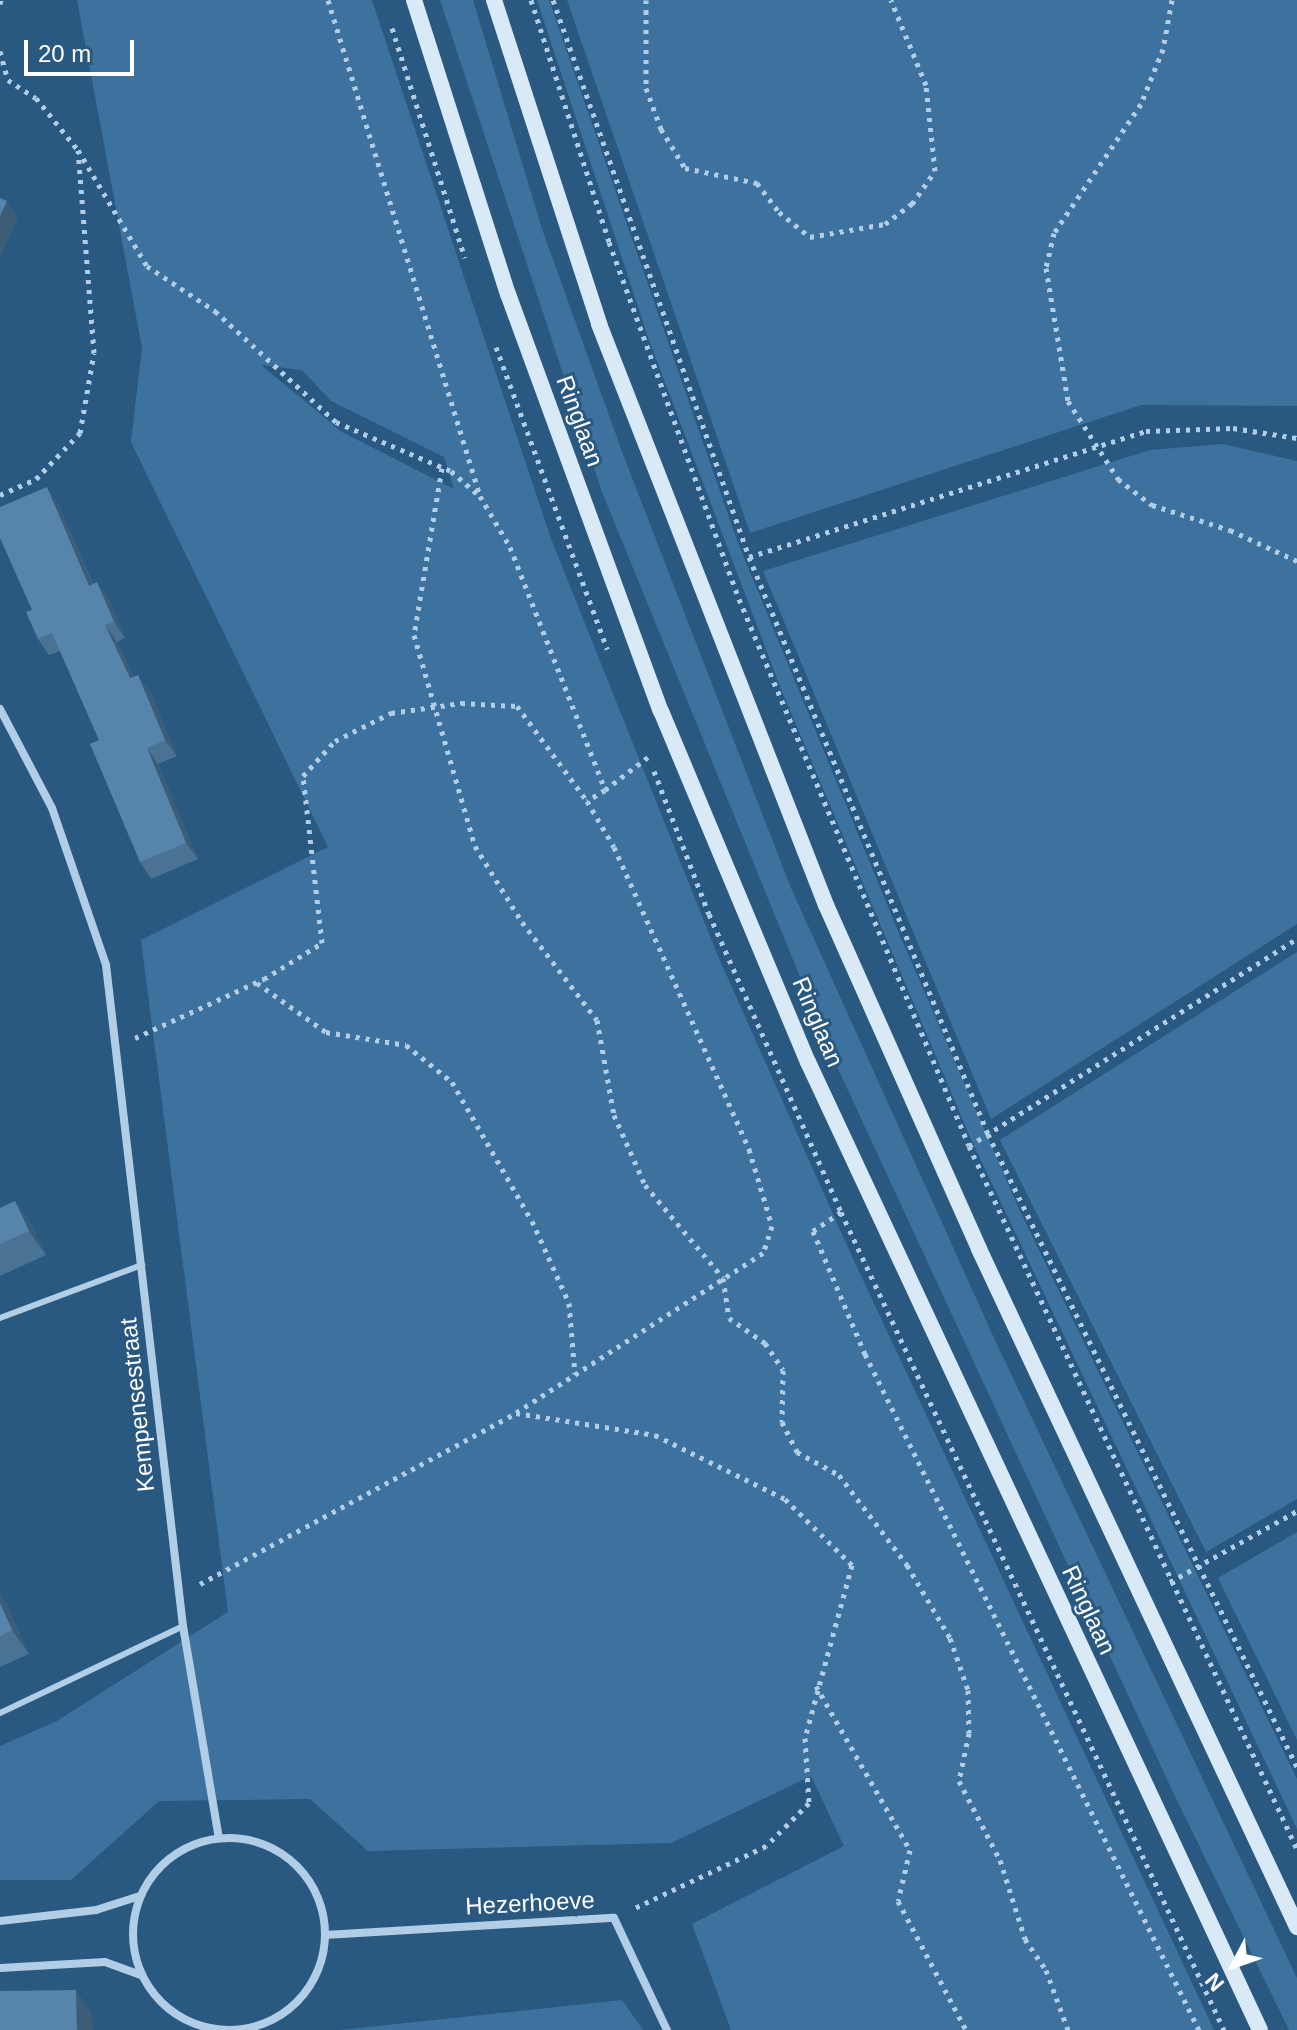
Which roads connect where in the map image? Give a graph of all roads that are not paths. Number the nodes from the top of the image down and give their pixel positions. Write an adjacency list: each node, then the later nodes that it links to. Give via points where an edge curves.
1 (414, 0): 18 (main road, Ringlaan, via 508,294 661,711 815,1076)
2 (494, 0): 12 (main road, via 599,324 826,905 979,1249)
3 (0, 709): 4 (street, Kempensestraat)
4 (2, 720): 5 (street, Kempensestraat, via 52,808 106,965)
5 (142, 1265): 6 (lane); 7 (street, Kempensestraat)
6 (0, 1318)
7 (183, 1626): 8 (lane); 9 (street, Kempensestraat)
8 (0, 1713)
9 (219, 1838): 10 (street, via 172,1856); 13 (street, via 259,1844 294,1863 311,1884)
10 (140, 1896): 11 (street, via 96,1910); 15 (street, via 133,1949)
11 (0, 1921)
12 (1297, 1927)
13 (325, 1935): 16 (street, via 321,1961 302,1996 272,2021); 17 (street, Hezerhoeve, via 614,1918)
14 (0, 1968): 15 (street, via 105,1962)
15 (141, 1975): 16 (street, via 159,2001 185,2021 215,2030)
16 (247, 2030)
17 (667, 2030)
18 (1260, 2030)

